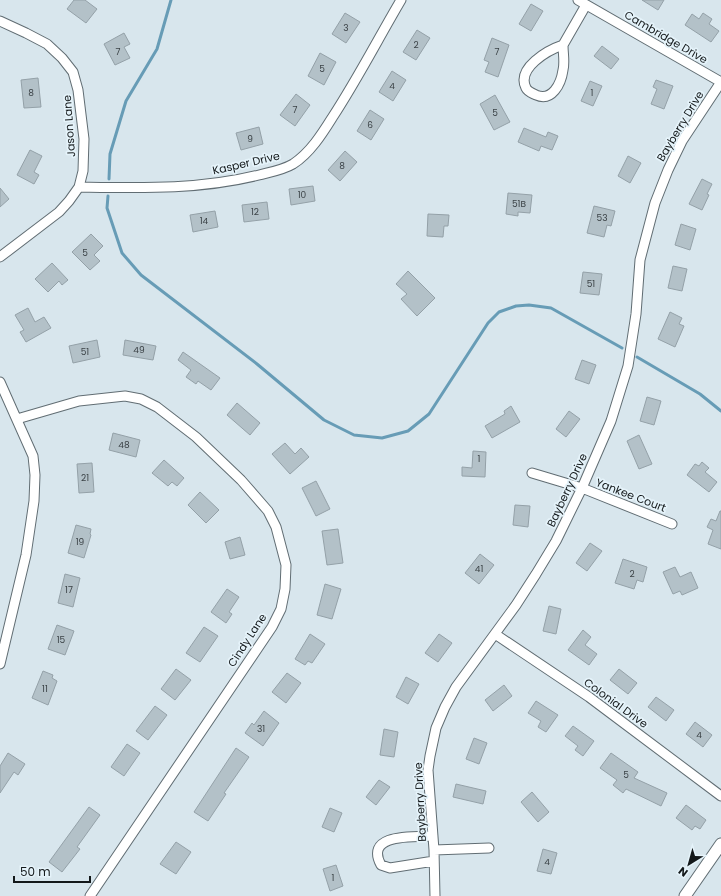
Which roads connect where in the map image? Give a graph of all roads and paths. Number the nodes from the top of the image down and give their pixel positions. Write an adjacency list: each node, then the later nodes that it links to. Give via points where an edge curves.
1 (401, 0): 7 (street, Kasper Drive, via 346,97 318,140 294,163 282,169 233,181 196,186)
2 (578, 0): 3 (street, Cambridge Drive)
3 (586, 5): 5 (street); 6 (street, Cambridge Drive)
4 (0, 21): 7 (street, Jason Lane, via 47,44 73,72 78,90 84,140 83,171)
5 (563, 46): 5 (street, via 564,69 559,85 551,94 545,96 530,93 524,80 529,66 547,52)
6 (721, 82): 12 (street, Bayberry Drive, via 682,141 655,203 640,260 636,314 628,366 611,421)
7 (78, 187): 8 (street, Jason Lane, via 59,212)
8 (0, 257)
9 (0, 382): 10 (street)
10 (17, 419): 15 (street, via 33,456 36,475 26,555); 22 (street, Cindy Lane, via 79,401 125,396 141,399 157,407 196,437 241,480 268,511 276,527 286,565 281,609 272,626)
11 (532, 473): 12 (street, Yankee Court)
12 (582, 488): 13 (street, Yankee Court); 14 (street, Bayberry Drive, via 556,542)
13 (672, 524)
14 (495, 634): 16 (street, Colonial Drive, via 589,697); 17 (street, Bayberry Drive, via 456,687 436,728 428,770)
15 (0, 664)
16 (721, 796)
17 (433, 836): 20 (street, Bayberry Drive); 21 (street, via 384,842 380,845 378,856 381,865 390,868)
18 (721, 844): 24 (street)
19 (488, 848): 20 (street)
20 (434, 850): 21 (street, Bayberry Drive)
21 (434, 861): 23 (street, Bayberry Drive)
22 (90, 896)
23 (435, 896)
24 (685, 896)

